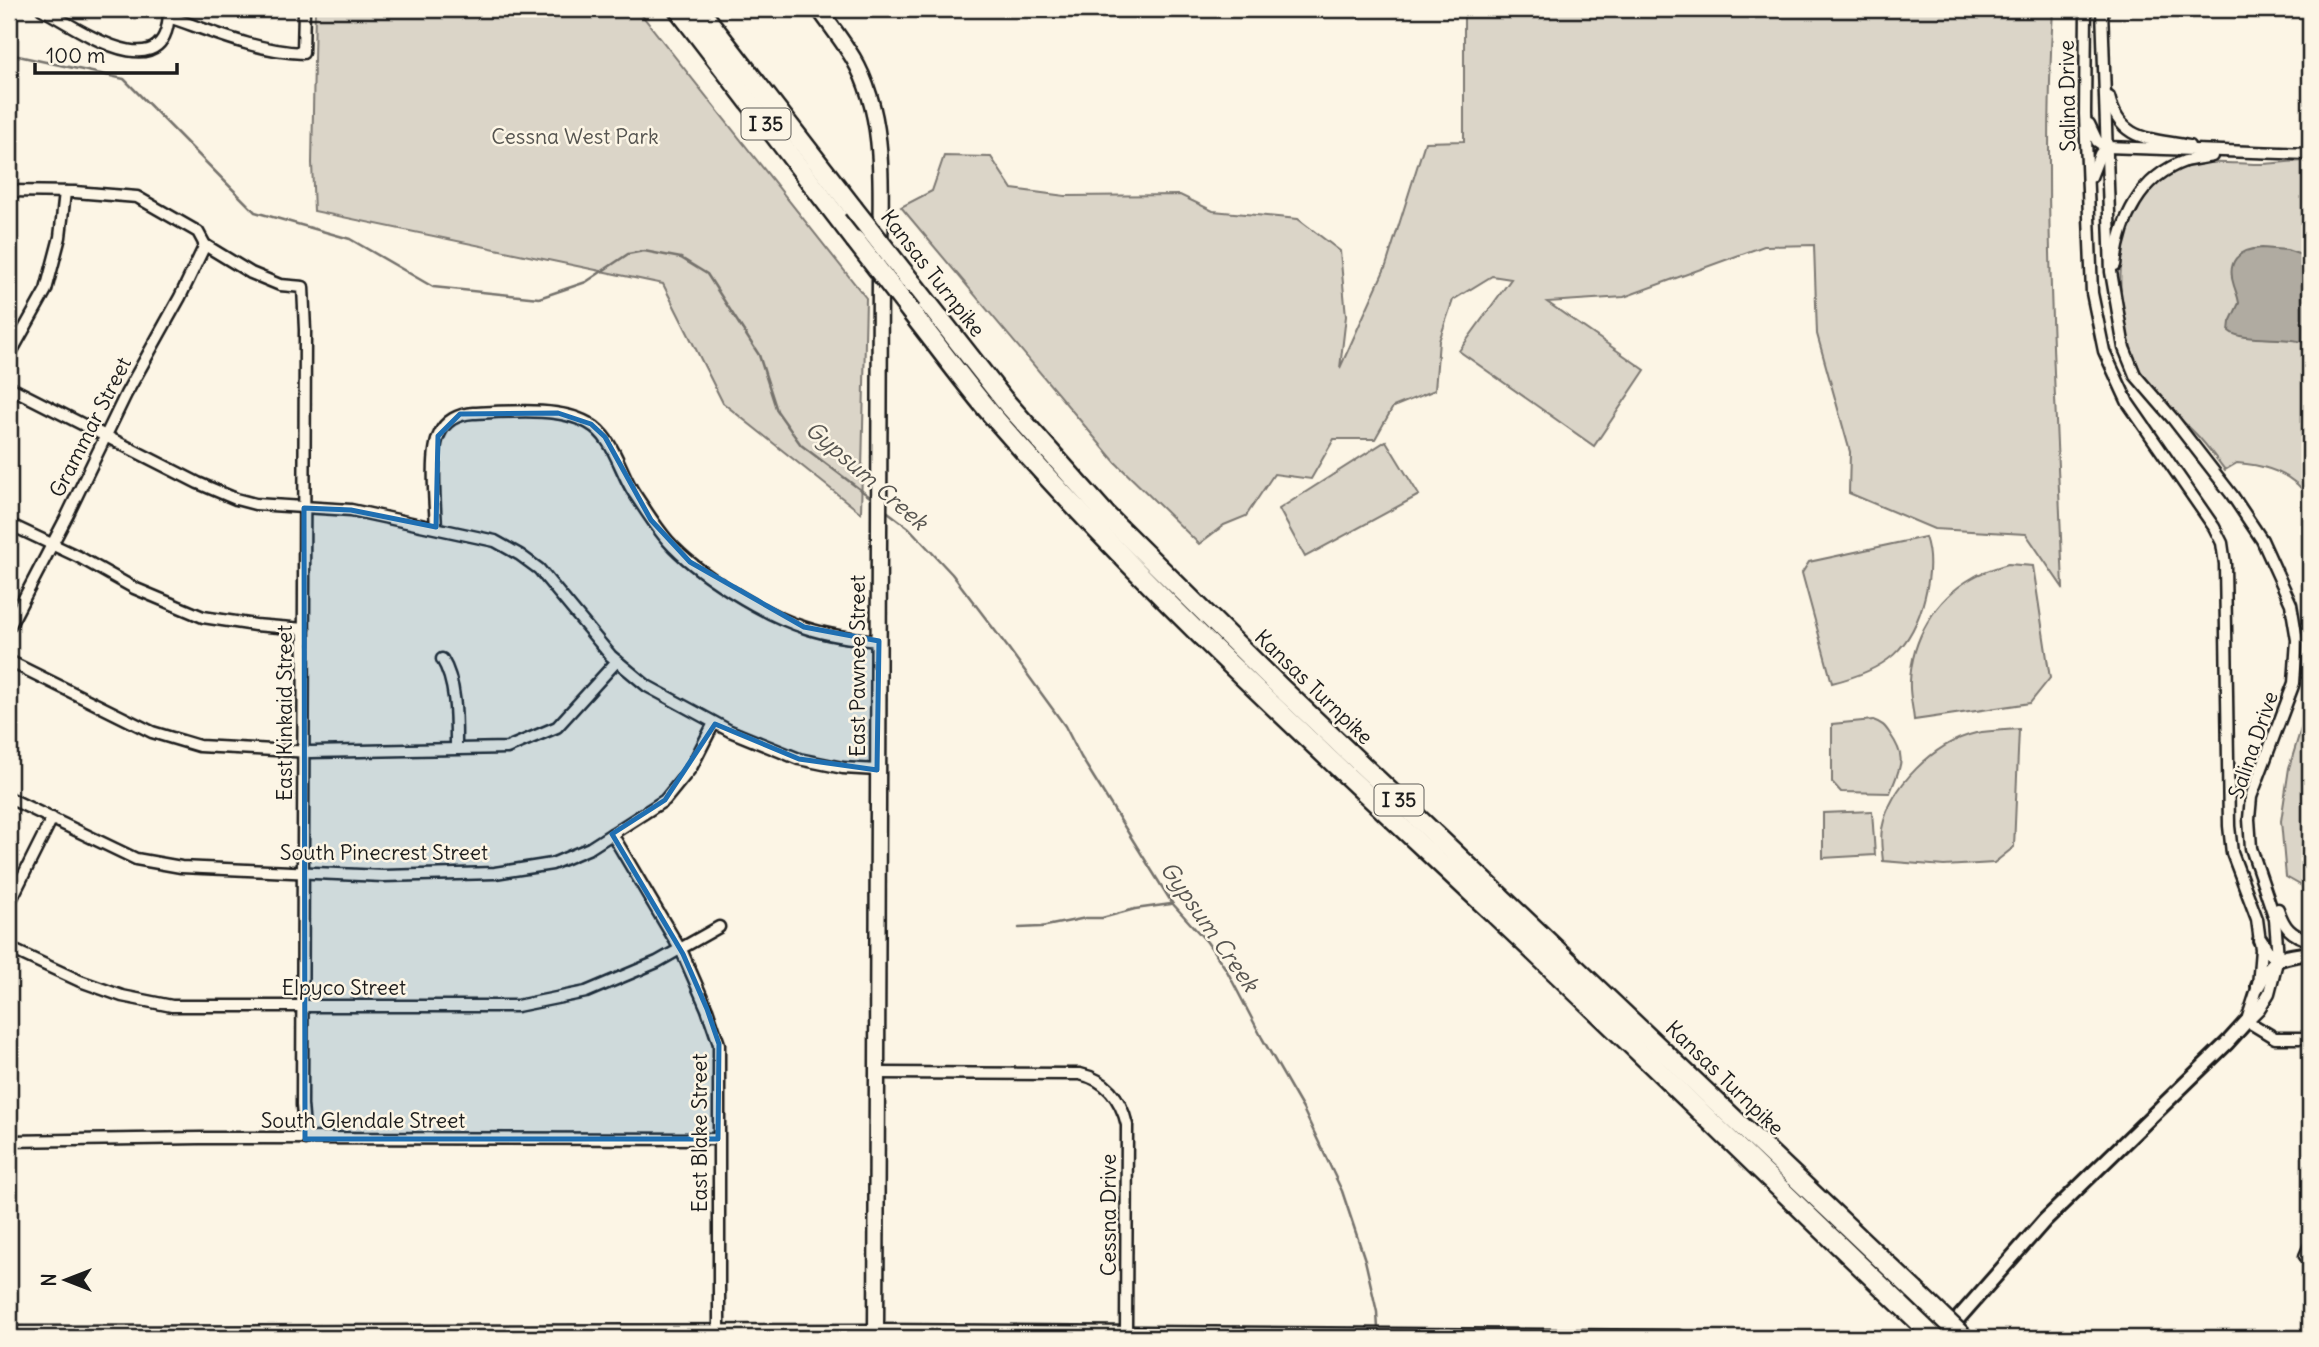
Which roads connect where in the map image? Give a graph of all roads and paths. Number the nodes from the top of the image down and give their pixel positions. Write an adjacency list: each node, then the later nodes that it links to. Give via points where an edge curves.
1 (42, 9): 8 (street, via 128,51 155,46 169,29)
2 (304, 9): 8 (street, via 303,53 239,42)
3 (678, 9): 66 (highway, Kansas Turnpike / I 35, bridge, via 989,412 1059,490 1316,746)
4 (699, 9): 68 (highway, Kansas Turnpike / I 35, bridge, via 1004,400 1107,516 1291,698)
5 (819, 9): 28 (main road, East Pawnee Street, via 862,75 877,138 881,199)
6 (2085, 9): 10 (street, Salina Drive)
7 (2102, 9): 9 (street, Salina Drive)
8 (169, 13)
9 (2104, 80): 11 (street, Salina Drive); 12 (street, Salina Drive, via 2113,116 2125,129)
10 (2085, 114): 11 (street, via 2097,141); 14 (street, Salina Drive)
11 (2106, 147): 12 (street); 14 (street, Salina Drive); 18 (street, Salina Drive)
12 (2224, 153): 13 (street); 18 (street, via 2172,167 2139,194 2122,229)
13 (2310, 155)
14 (2089, 183): 43 (street, Salina Drive, via 2092,293 2104,351 2128,404 2222,543 2227,588 2229,826 2232,853 2257,919)
15 (9, 191): 16 (street)
16 (65, 192): 17 (street, via 137,197 198,232); 19 (street, via 60,237 46,290)
17 (205, 245): 21 (street, Grammar Street); 22 (street, East Kinkaid Street, via 251,273 280,285 303,287)
18 (2113, 286): 40 (street, Salina Drive, via 2124,348 2135,375 2232,495 2262,540 2291,604 2297,640 2294,683 2251,797 2251,848)
19 (9, 356)
20 (9, 387): 21 (street)
21 (106, 435): 22 (street, via 236,499); 25 (street, Grammar Street)
22 (304, 508): 24 (street, via 351,510); 27 (street, East Kinkaid Street)
23 (9, 524): 25 (street)
24 (436, 527): 28 (street, via 435,451 447,423 460,414 473,413 576,417 605,437 651,520 690,562 804,628 849,639); 30 (street, via 495,541 520,555 538,569)
25 (50, 544): 26 (street, Grammar Street); 27 (street, via 134,588 203,617)
26 (9, 627)
27 (304, 629): 34 (street, East Kinkaid Street)
28 (879, 640): 35 (main road, East Pawnee Street)
29 (442, 659): 33 (street, via 449,670)
30 (617, 661): 32 (street, via 647,686); 33 (street, via 557,727 508,748)
31 (9, 662): 34 (street, via 152,732 199,746)
32 (714, 723): 35 (street, via 799,759); 38 (street, South Pinecrest Street, via 691,768 665,800)
33 (456, 748): 34 (street)
34 (302, 751): 39 (street, East Kinkaid Street)
35 (877, 770): 53 (main road, East Pawnee Street)
36 (9, 798): 37 (street, South Pinecrest Street)
37 (52, 818): 39 (street, South Pinecrest Street, via 136,859 181,867); 41 (street)
38 (612, 834): 39 (street, South Pinecrest Street, via 552,864 495,873); 46 (street, East Blake Street)
39 (304, 873): 50 (street, East Kinkaid Street)
40 (2264, 887): 44 (street, via 2290,932); 48 (street, Salina Drive, via 2275,919)
41 (9, 904)
42 (719, 928): 46 (street, Elpyco Street)
43 (2260, 940): 48 (street); 49 (street, Salina Drive)
44 (2310, 940)
45 (9, 948): 50 (street, Elpyco Street, via 80,981 160,1004)
46 (679, 948): 50 (street, Elpyco Street, via 586,992 517,1006); 55 (street, East Blake Street, via 719,1044)
47 (2310, 953): 48 (street)
48 (2278, 958): 49 (street); 51 (street, Salina Drive, via 2269,993)
49 (2258, 986): 51 (street, Salina Drive)
50 (303, 1006): 54 (street, East Kinkaid Street)
51 (2247, 1021): 52 (street, via 2275,1038); 67 (street, via 2063,1202)
52 (2310, 1038)
53 (877, 1073): 61 (street, Cessna Drive, via 1080,1074 1108,1087 1123,1106 1127,1125); 62 (main road, East Pawnee Street)
54 (305, 1139): 55 (street, South Glendale Street); 56 (street, South Glendale Street)
55 (718, 1139): 59 (street, East Blake Street)
56 (9, 1141)
57 (2310, 1245): 58 (street)
58 (2305, 1256)
59 (719, 1333): 62 (main road); 63 (main road)
60 (9, 1334): 63 (main road)
61 (1126, 1334): 62 (main road); 64 (main road)
62 (876, 1335)
63 (297, 1336)
64 (1397, 1337): 65 (main road)
65 (1679, 1338)
66 (1936, 1338)
67 (1941, 1338)
68 (1964, 1338)

